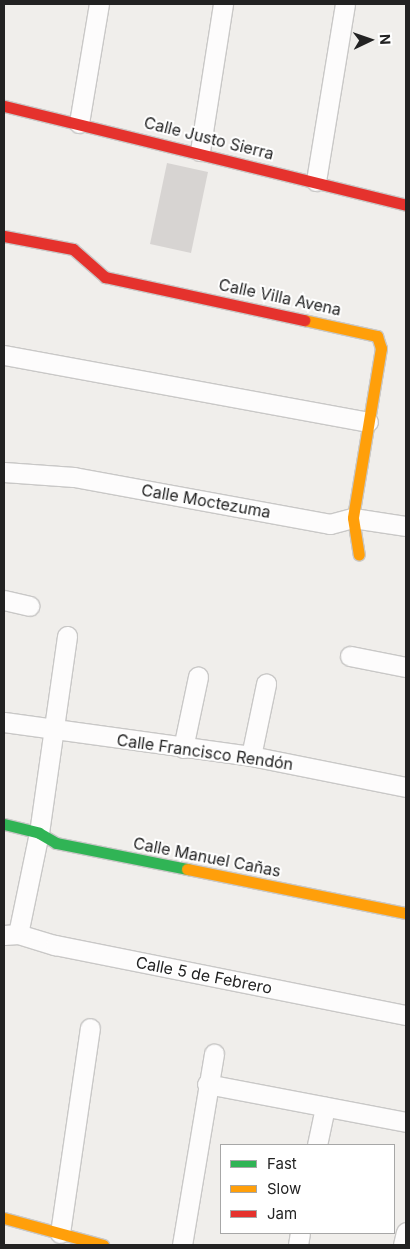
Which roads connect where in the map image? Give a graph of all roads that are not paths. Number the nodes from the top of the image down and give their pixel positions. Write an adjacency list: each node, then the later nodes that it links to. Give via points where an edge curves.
1 (99, 4): 5 (street)
2 (223, 4): 6 (street)
3 (345, 4): 7 (street)
4 (5, 110): 5 (street, Calle Justo Sierra)
5 (79, 123): 6 (street, Calle Justo Sierra)
6 (200, 152): 7 (street, Calle Justo Sierra)
7 (316, 181): 8 (street, Calle Justo Sierra)
8 (406, 205)
9 (4, 236): 11 (street, Calle Villa Avena, via 73,250 105,277 377,336 381,348)
10 (4, 355): 11 (street)
11 (368, 422): 13 (street, Calle Villa Avena)
12 (4, 472): 13 (street, Calle Moctezuma, via 74,477 330,524)
13 (353, 518): 14 (street, Calle Moctezuma); 15 (street, Calle Villa Avena)
14 (406, 526)
15 (359, 555)
16 (4, 600): 17 (street)
17 (29, 606)
18 (67, 636): 24 (street)
19 (350, 656): 20 (street)
20 (406, 667)
21 (198, 677): 25 (street)
22 (266, 684): 26 (street)
23 (4, 722): 24 (street, Calle Francisco Rendón)
24 (54, 730): 25 (street, Calle Francisco Rendón); 29 (street)
25 (183, 748): 26 (street, Calle Francisco Rendón)
26 (250, 756): 27 (street, Calle Francisco Rendón)
27 (406, 786)
28 (4, 824): 29 (street, Calle Manuel Cañas)
29 (38, 834): 30 (street, Calle Manuel Cañas, via 56,843); 31 (street)
30 (406, 913)
31 (11, 934): 32 (street, Calle 5 de Febrero)
32 (406, 1015)
33 (90, 1028): 41 (street)
34 (214, 1054): 35 (street)
35 (207, 1084): 36 (street); 43 (street)
36 (325, 1107): 37 (street); 38 (street)
37 (406, 1122)
38 (317, 1144)
39 (4, 1218): 41 (street)
40 (406, 1232): 44 (street)
41 (60, 1234): 42 (street)
42 (104, 1245)
43 (182, 1245)
44 (403, 1245)

